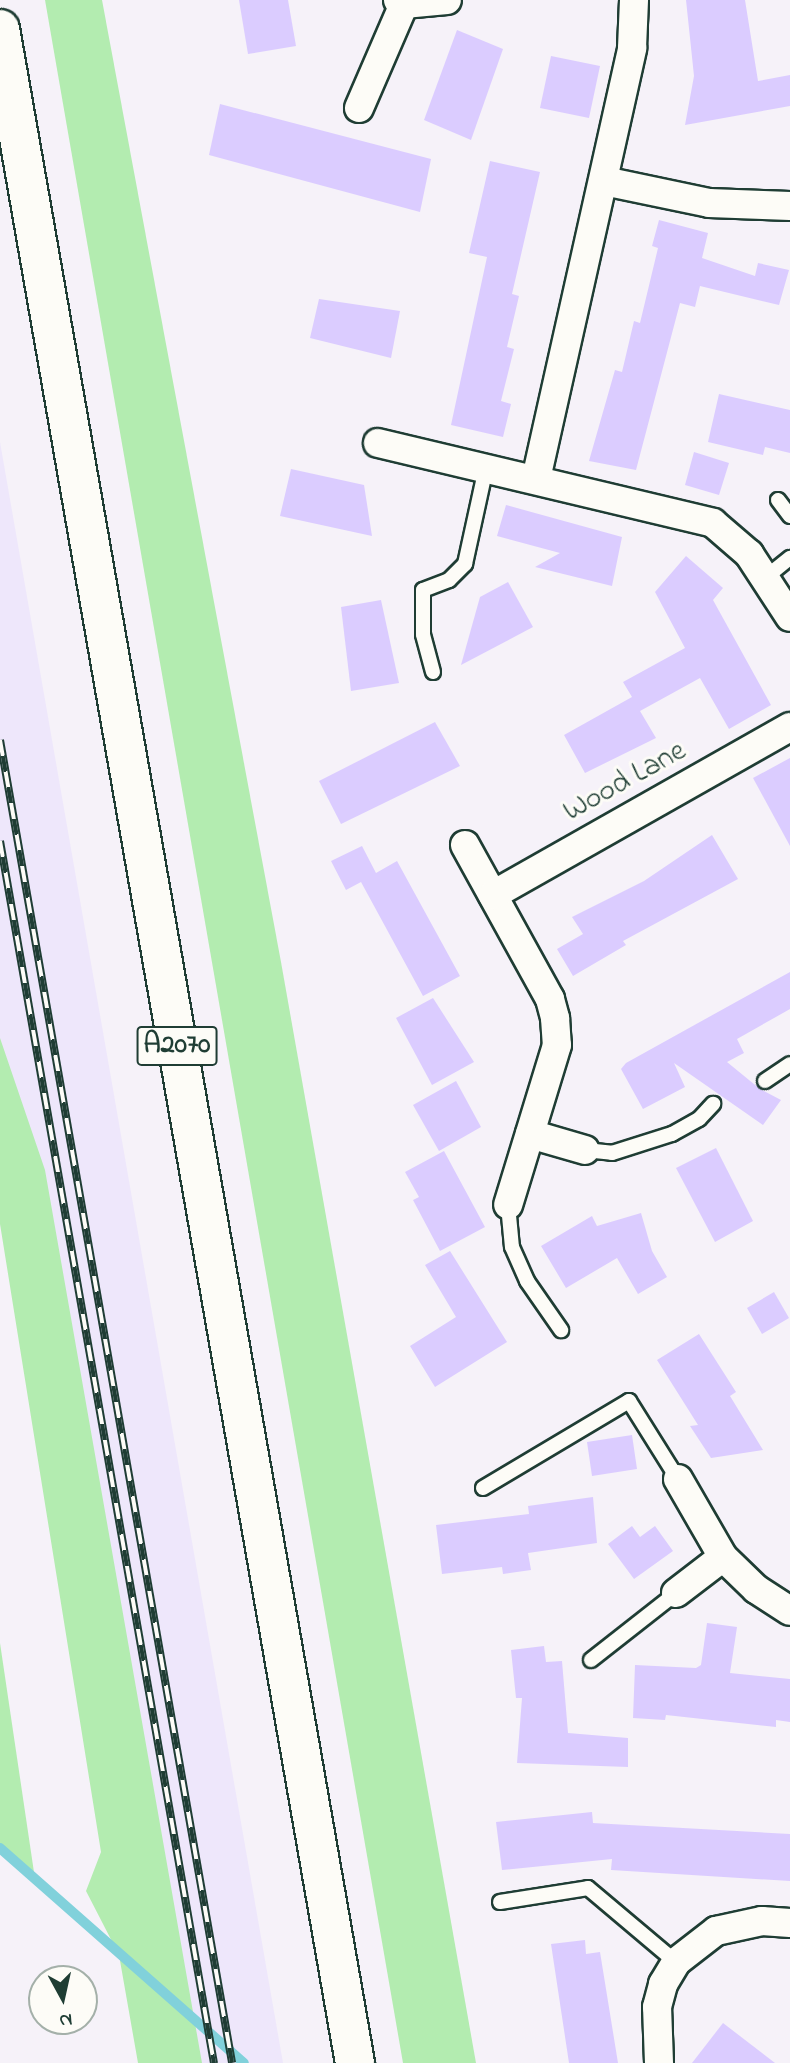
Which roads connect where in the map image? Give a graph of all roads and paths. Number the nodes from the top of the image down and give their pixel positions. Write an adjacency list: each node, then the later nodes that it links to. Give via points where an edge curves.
1 (447, 0): 3 (street)
2 (634, 0): 6 (street, via 632,48)
3 (401, 2): 5 (street)
4 (0, 29): 36 (highway, A2070)
5 (359, 108)
6 (604, 181): 7 (street, via 709,204); 10 (street)
7 (790, 206)
8 (377, 443): 9 (street)
9 (486, 468): 10 (street); 16 (lane, via 465,564 449,580 423,590 422,634)
10 (536, 479): 14 (street, via 713,523 739,543)
11 (778, 500): 12 (lane)
12 (790, 516)
13 (790, 558): 14 (lane)
14 (765, 578): 15 (street)
15 (790, 617)
16 (433, 672)
17 (790, 727): 19 (street, Wood Lane)
18 (465, 845): 19 (street)
19 (493, 895): 23 (street, via 550,999 555,1018 557,1045)
20 (790, 1064): 21 (lane)
21 (765, 1081)
22 (713, 1104): 24 (lane, via 699,1119 672,1134 612,1153)
23 (530, 1134): 24 (street); 25 (street)
24 (585, 1150)
25 (508, 1205): 26 (lane, via 512,1247 527,1281)
26 (561, 1330)
27 (678, 1479): 28 (lane, via 629,1401); 29 (street)
28 (483, 1488)
29 (723, 1557): 30 (street); 31 (street)
30 (676, 1592): 32 (lane)
31 (790, 1611)
32 (591, 1660)
33 (499, 1902): 35 (lane, via 588,1888)
34 (790, 1923): 35 (street, via 762,1921 716,1931)
35 (676, 1962): 37 (street, via 657,2007 654,2029)
36 (355, 2063)
37 (659, 2063)

